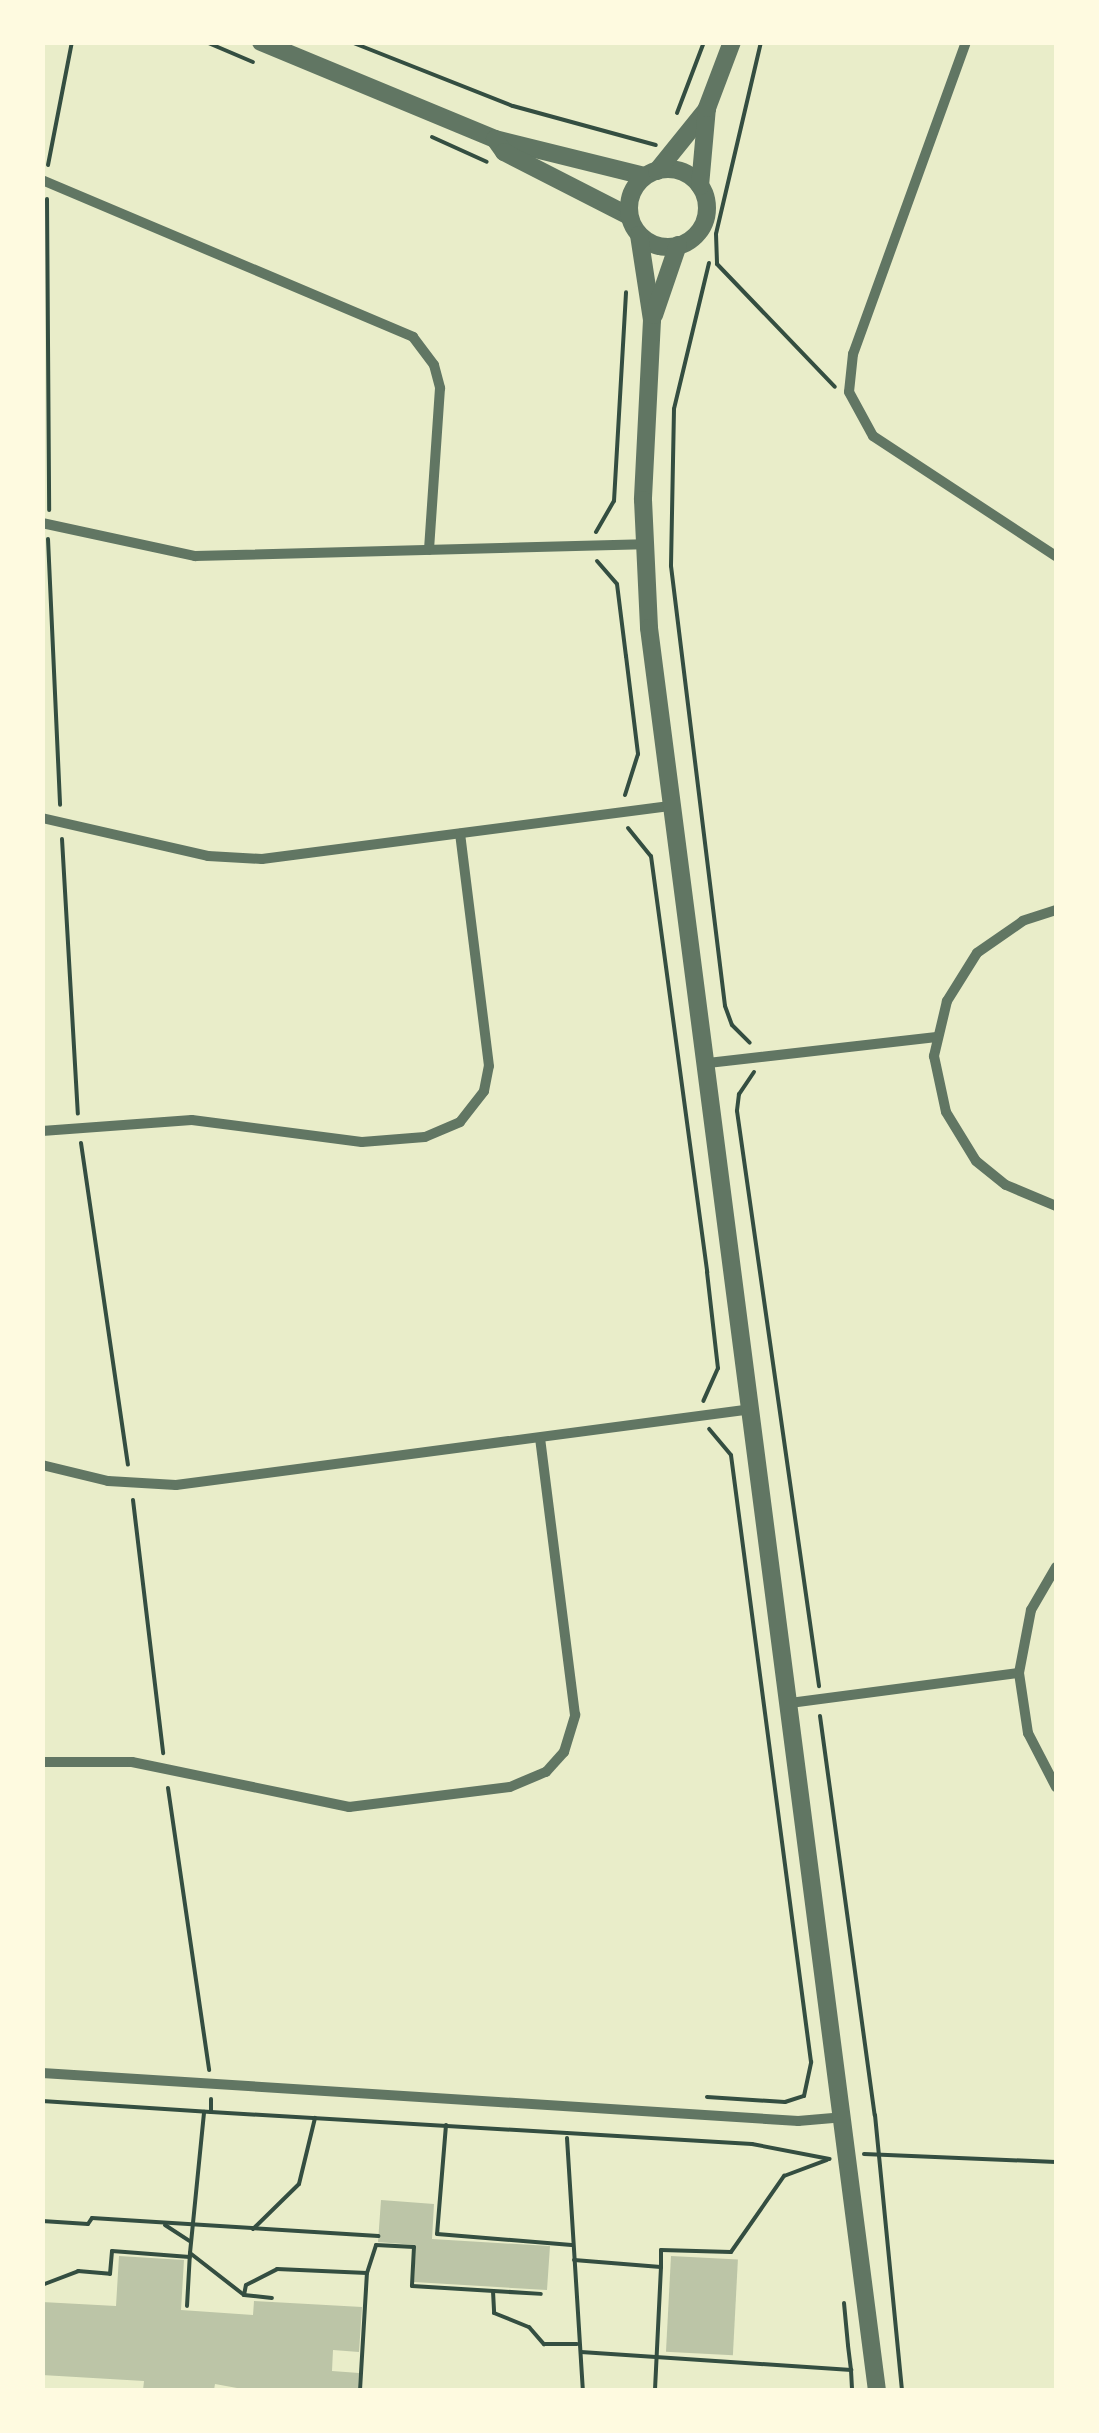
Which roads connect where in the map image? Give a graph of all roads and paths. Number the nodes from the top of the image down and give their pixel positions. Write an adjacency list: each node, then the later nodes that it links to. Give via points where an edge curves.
1 (72, 42): 17 (path)
2 (206, 42): 9 (path)
3 (261, 42): 13 (street)
4 (351, 42): 14 (path, via 513,106 658,145)
5 (704, 42): 11 (path)
6 (732, 42): 10 (street)
7 (762, 42): 25 (path, via 716,234 720,272)
8 (966, 42): 25 (street, via 853,354)
9 (257, 64)
10 (707, 108): 16 (street); 18 (street)
11 (671, 125)
12 (425, 133): 15 (path)
13 (495, 138): 16 (street); 19 (street, via 504,152)
14 (664, 138)
15 (500, 168)
16 (651, 174): 18 (street, via 681,172); 19 (street, via 632,194)
17 (44, 180): 26 (path); 29 (street, via 413,337 429,354 440,388)
18 (700, 186): 21 (street, via 702,226)
19 (630, 216): 20 (street)
20 (639, 235): 21 (street, via 657,246); 24 (street)
21 (678, 246): 24 (street)
22 (709, 263): 38 (path, via 674,409 671,566 725,1006 732,1025 750,1040)
23 (626, 283): 28 (path, via 614,501 598,525)
24 (652, 320): 27 (street)
25 (852, 404): 30 (street, via 883,444)
26 (46, 524): 29 (street, via 195,556); 34 (path)
27 (643, 544): 28 (street); 31 (street)
28 (596, 545): 29 (street); 32 (path, via 596,560 617,584 638,754)
29 (430, 550)
30 (1056, 556)
31 (672, 806): 32 (street); 39 (street)
32 (624, 812): 35 (street); 44 (path, via 626,826 652,856 718,1368 703,1400)
33 (42, 818): 34 (street)
34 (61, 823): 35 (street, via 235,859); 40 (path)
35 (460, 834): 40 (street, via 489,1066 484,1091 460,1122 425,1137 362,1142 192,1120)
36 (1056, 910): 37 (street, via 1023,920 977,954 955,984)
37 (937, 1037): 38 (street); 42 (street, via 940,1094 964,1146 1006,1185)
38 (752, 1058): 39 (street); 50 (path, via 754,1072 737,1111)
39 (708, 1063): 43 (street)
40 (79, 1128): 41 (street); 47 (path)
41 (42, 1131)
42 (1056, 1206)
43 (752, 1409): 44 (street); 51 (street)
44 (706, 1416): 45 (street); 60 (path, via 731,1455 811,2062 810,2088 785,2102)
45 (540, 1438): 47 (street, via 198,1483); 53 (street, via 576,1715 570,1740 546,1772 510,1787 349,1807)
46 (42, 1466): 47 (street)
47 (131, 1484): 53 (path)
48 (1056, 1566): 49 (street, via 1032,1610)
49 (1019, 1673): 50 (street); 54 (street, via 1028,1733)
50 (819, 1699): 51 (street); 69 (path)
51 (790, 1703): 64 (street)
52 (42, 1762): 53 (street, via 109,1760)
53 (165, 1769): 56 (path)
54 (1056, 1788)
55 (190, 2066): 56 (path)
56 (208, 2067): 57 (path); 59 (path)
57 (227, 2068)
58 (42, 2073): 59 (street)
59 (210, 2084): 63 (path); 64 (street, via 798,2121)
60 (687, 2096)
61 (42, 2102): 62 (path)
62 (204, 2112): 63 (path); 74 (path)
63 (211, 2112): 65 (path)
64 (846, 2117): 68 (street)
65 (315, 2118): 66 (path); 75 (path, via 299,2184)
66 (446, 2125): 67 (path); 78 (path, via 437,2234)
67 (566, 2136): 70 (path, via 752,2144); 78 (path)
68 (850, 2154): 69 (path); 70 (path); 90 (street)
69 (878, 2155): 71 (path); 89 (path)
70 (827, 2160): 81 (path, via 784,2176 731,2252 661,2250)
71 (1056, 2162)
72 (42, 2221): 73 (path)
73 (162, 2223): 74 (path); 76 (path)
74 (190, 2225): 75 (path); 76 (path)
75 (252, 2229): 77 (path, via 378,2236)
76 (190, 2241): 79 (path)
77 (376, 2245): 82 (path); 84 (path, via 414,2248 412,2286)
78 (573, 2246): 80 (path)
79 (190, 2255): 83 (path, via 112,2251 110,2274 78,2271); 86 (path); 88 (path)
80 (574, 2260): 81 (path); 91 (path)
81 (661, 2267): 93 (path)
82 (367, 2273): 86 (path, via 277,2269 246,2285); 95 (path)
83 (42, 2285)
84 (493, 2291): 85 (path); 91 (path, via 494,2313 529,2327 544,2344)
85 (540, 2294)
86 (244, 2295): 87 (path)
87 (272, 2298)
88 (188, 2306)
89 (899, 2340): 90 (path); 100 (path)
90 (873, 2342): 94 (path, via 848,2345); 99 (street)
91 (576, 2344): 92 (path)
92 (581, 2352): 93 (path); 96 (path)
93 (657, 2358): 94 (path); 97 (path)
94 (851, 2370): 98 (path)
95 (360, 2390)
96 (583, 2390)
97 (654, 2390)
98 (852, 2390)
99 (877, 2390)
100 (902, 2390)

